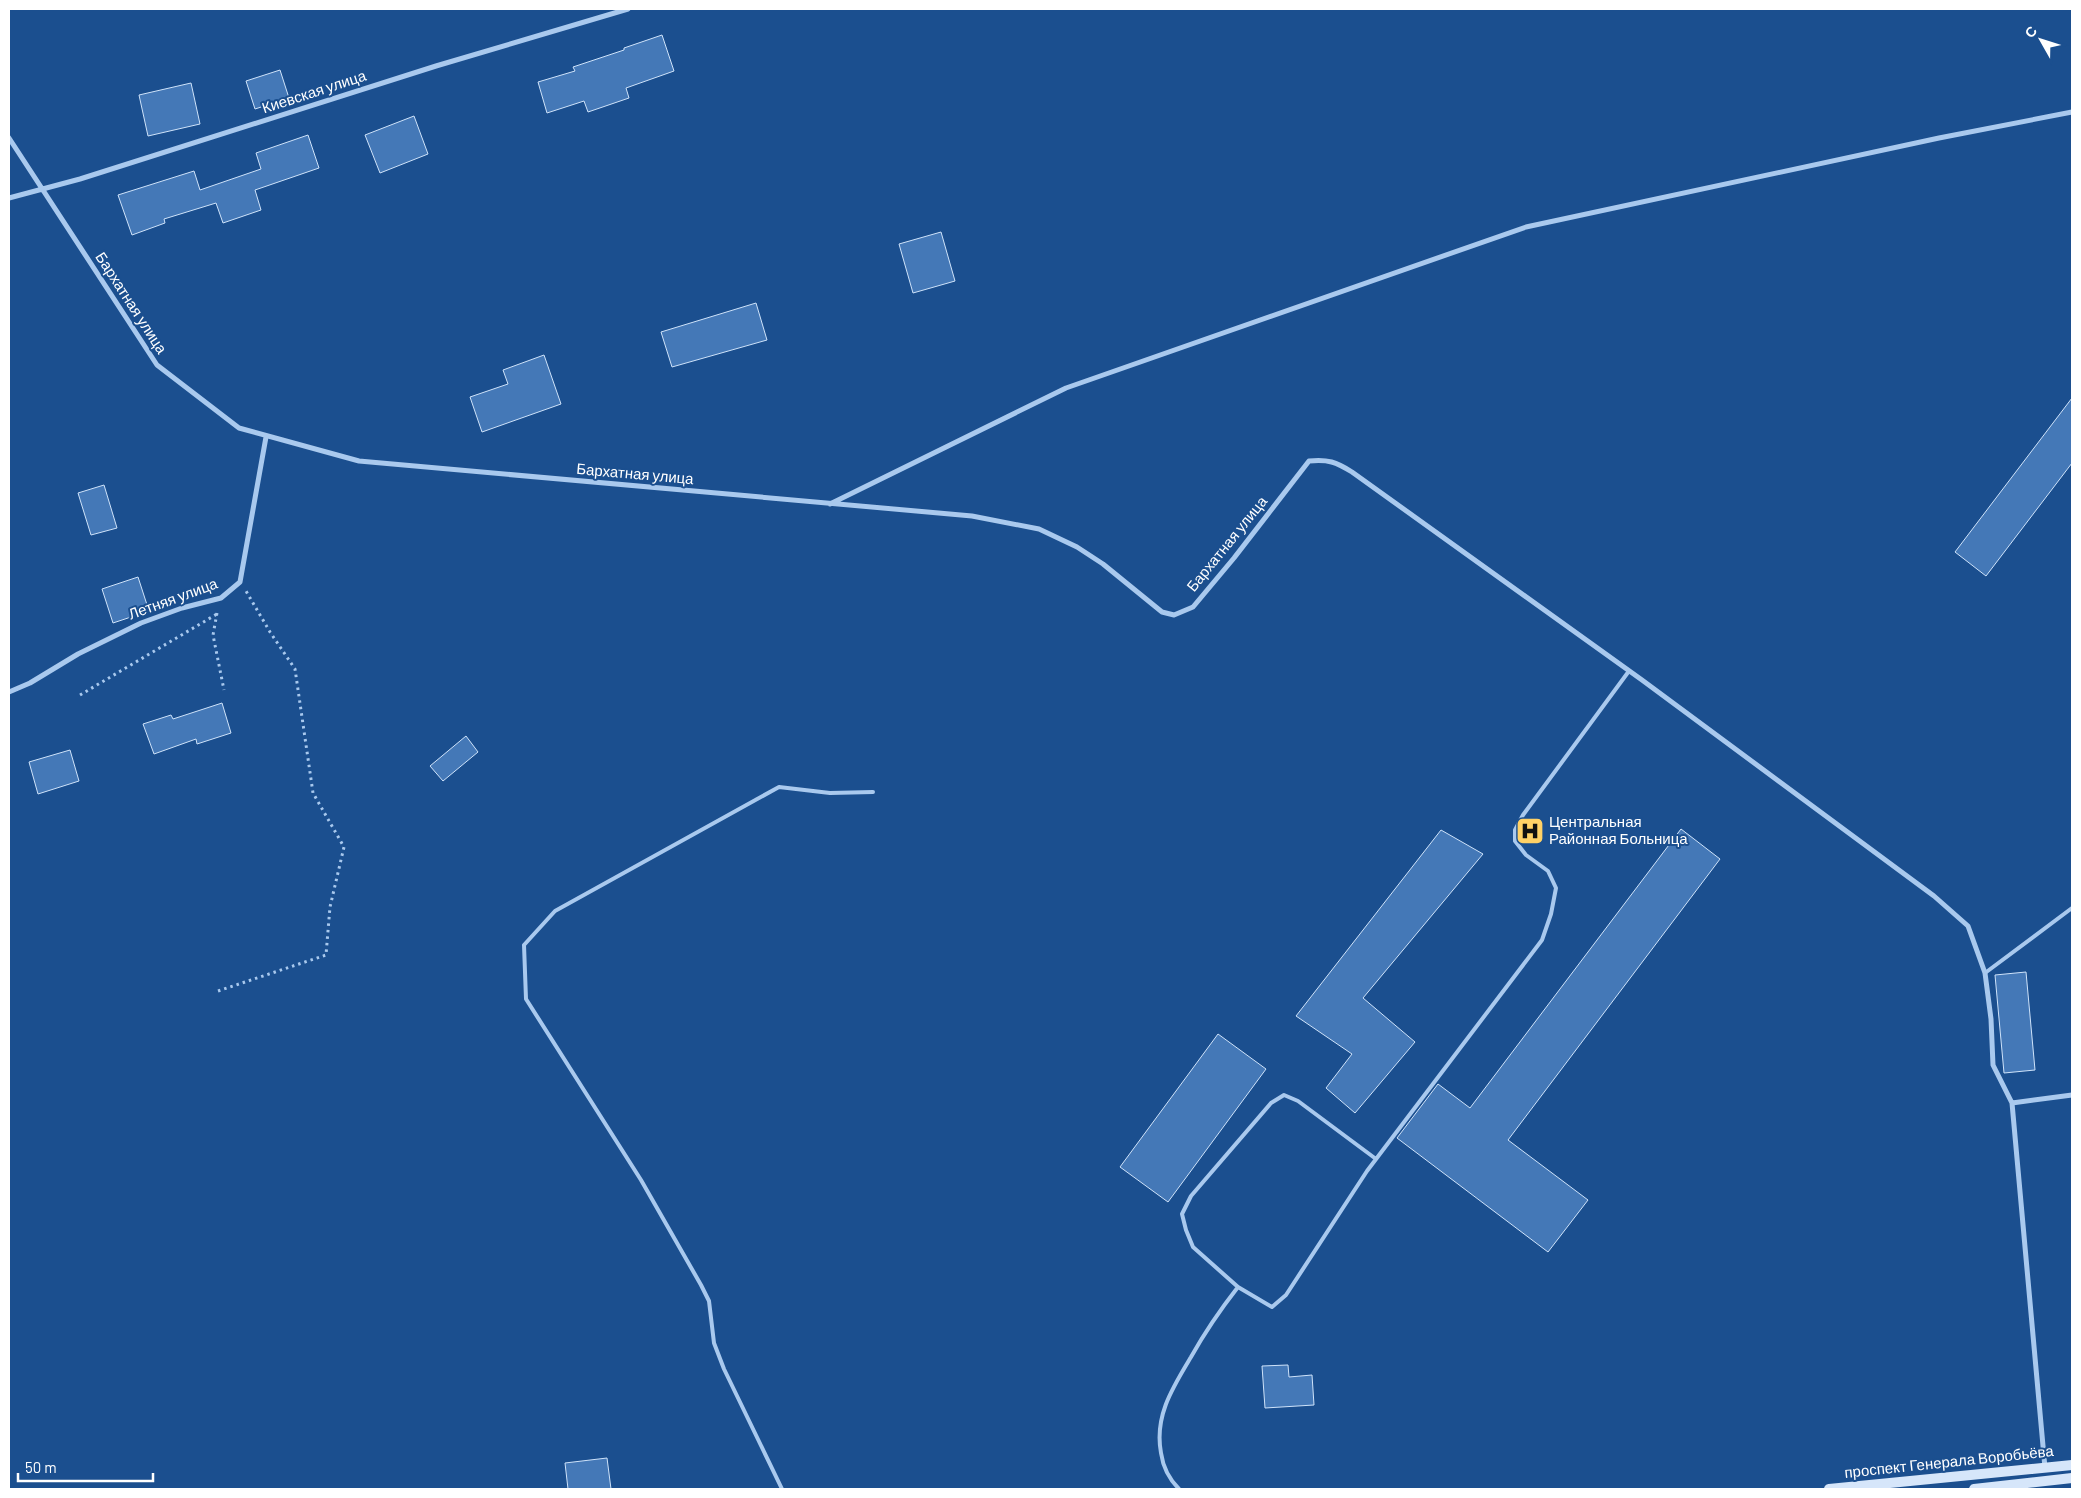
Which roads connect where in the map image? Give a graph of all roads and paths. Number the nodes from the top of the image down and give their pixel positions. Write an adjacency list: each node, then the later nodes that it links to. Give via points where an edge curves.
1 (628, 9): 4 (street, Киевская улица, via 436,66)
2 (2072, 112): 7 (street, via 1526,227 1066,388)
3 (9, 138): 4 (street, Бархатная улица)
4 (42, 191): 5 (street, Киевская улица); 6 (street, Бархатная улица, via 157,365 240,428)
5 (9, 198)
6 (266, 437): 7 (street, Бархатная улица, via 358,461); 8 (street, Летняя улица)
7 (830, 505): 11 (street, Бархатная улица, via 972,516 1039,529 1103,564 1162,612 1174,615 1193,606 1308,461 1325,460 1352,472)
8 (240, 582): 9 (street, Летняя улица); 18 (path, via 295,670 312,793 344,847 330,907 326,955)
9 (220, 598): 10 (path); 13 (street, Летняя улица, via 141,622)
10 (217, 614): 12 (path, via 213,635); 14 (path)
11 (1629, 671): 17 (street, via 1934,896 1968,926); 21 (lane, via 1515,830 1515,841 1526,855 1548,870 1556,888 1542,940)
12 (224, 690)
13 (9, 692)
14 (80, 695)
15 (873, 792): 27 (lane, via 830,793 779,788 555,911 524,945 526,999 640,1180 701,1285 709,1301 714,1343 724,1369)
16 (2072, 908): 17 (lane)
17 (1985, 973): 20 (street, via 1993,1064)
18 (218, 991)
19 (2072, 1095): 20 (street)
20 (2012, 1103): 24 (street)
21 (1376, 1159): 22 (lane, via 1286,1295 1272,1307); 22 (lane, via 1298,1101 1284,1095 1271,1103 1191,1196 1182,1214 1193,1247)
22 (1238, 1287): 28 (lane, via 1214,1318 1164,1404 1158,1440 1163,1466)
23 (2072, 1465): 24 (main road, проспект Генерала Воробьёва)
24 (2045, 1468): 29 (main road, проспект Генерала Воробьёва)
25 (2072, 1478): 26 (main road, проспект Генерала Воробьёва)
26 (2050, 1485): 30 (main road, проспект Генерала Воробьёва)
27 (782, 1489)
28 (1179, 1489)
29 (1829, 1489)
30 (1974, 1489)

